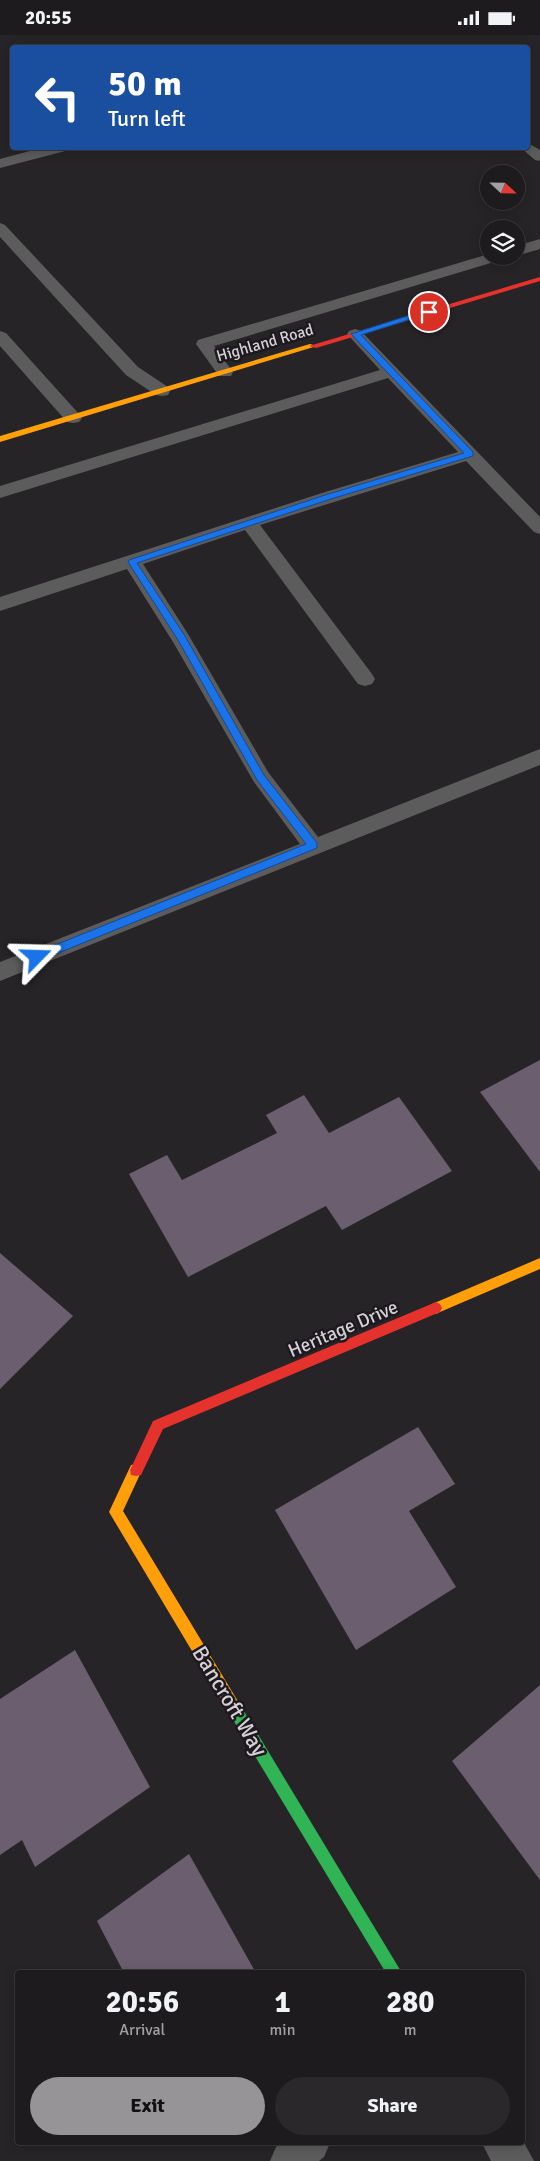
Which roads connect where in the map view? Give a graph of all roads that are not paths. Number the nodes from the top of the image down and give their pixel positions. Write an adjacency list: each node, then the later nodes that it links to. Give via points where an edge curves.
1 (530, 149): 3 (lane)
2 (53, 150): 4 (lane)
3 (540, 157)
4 (0, 164)
5 (0, 228): 14 (lane, via 132,371)
6 (540, 244): 7 (lane)
7 (525, 248)
8 (480, 261): 12 (lane, via 204,344)
9 (540, 279): 10 (street, Highland Road)
10 (355, 334): 12 (street, Highland Road); 13 (lane)
11 (0, 336): 15 (lane)
12 (225, 372): 14 (street, Highland Road)
13 (391, 372): 17 (lane); 18 (lane)
14 (162, 391): 15 (street, Highland Road)
15 (73, 417): 16 (street, Highland Road)
16 (0, 439)
17 (470, 454): 19 (lane); 20 (lane)
18 (0, 492)
19 (249, 523): 21 (lane); 23 (lane)
20 (540, 528)
21 (132, 562): 22 (lane); 25 (lane, via 261,777)
22 (0, 604)
23 (365, 679)
24 (540, 757): 25 (lane)
25 (313, 845): 26 (lane)
26 (0, 972)
27 (540, 1263): 28 (street, Heritage Drive)
28 (158, 1425): 29 (street, Bancroft Way, via 116,1512)
29 (393, 1970)
30 (308, 2145): 32 (street)
31 (503, 2145): 33 (street)
32 (290, 2161)
33 (514, 2161)

